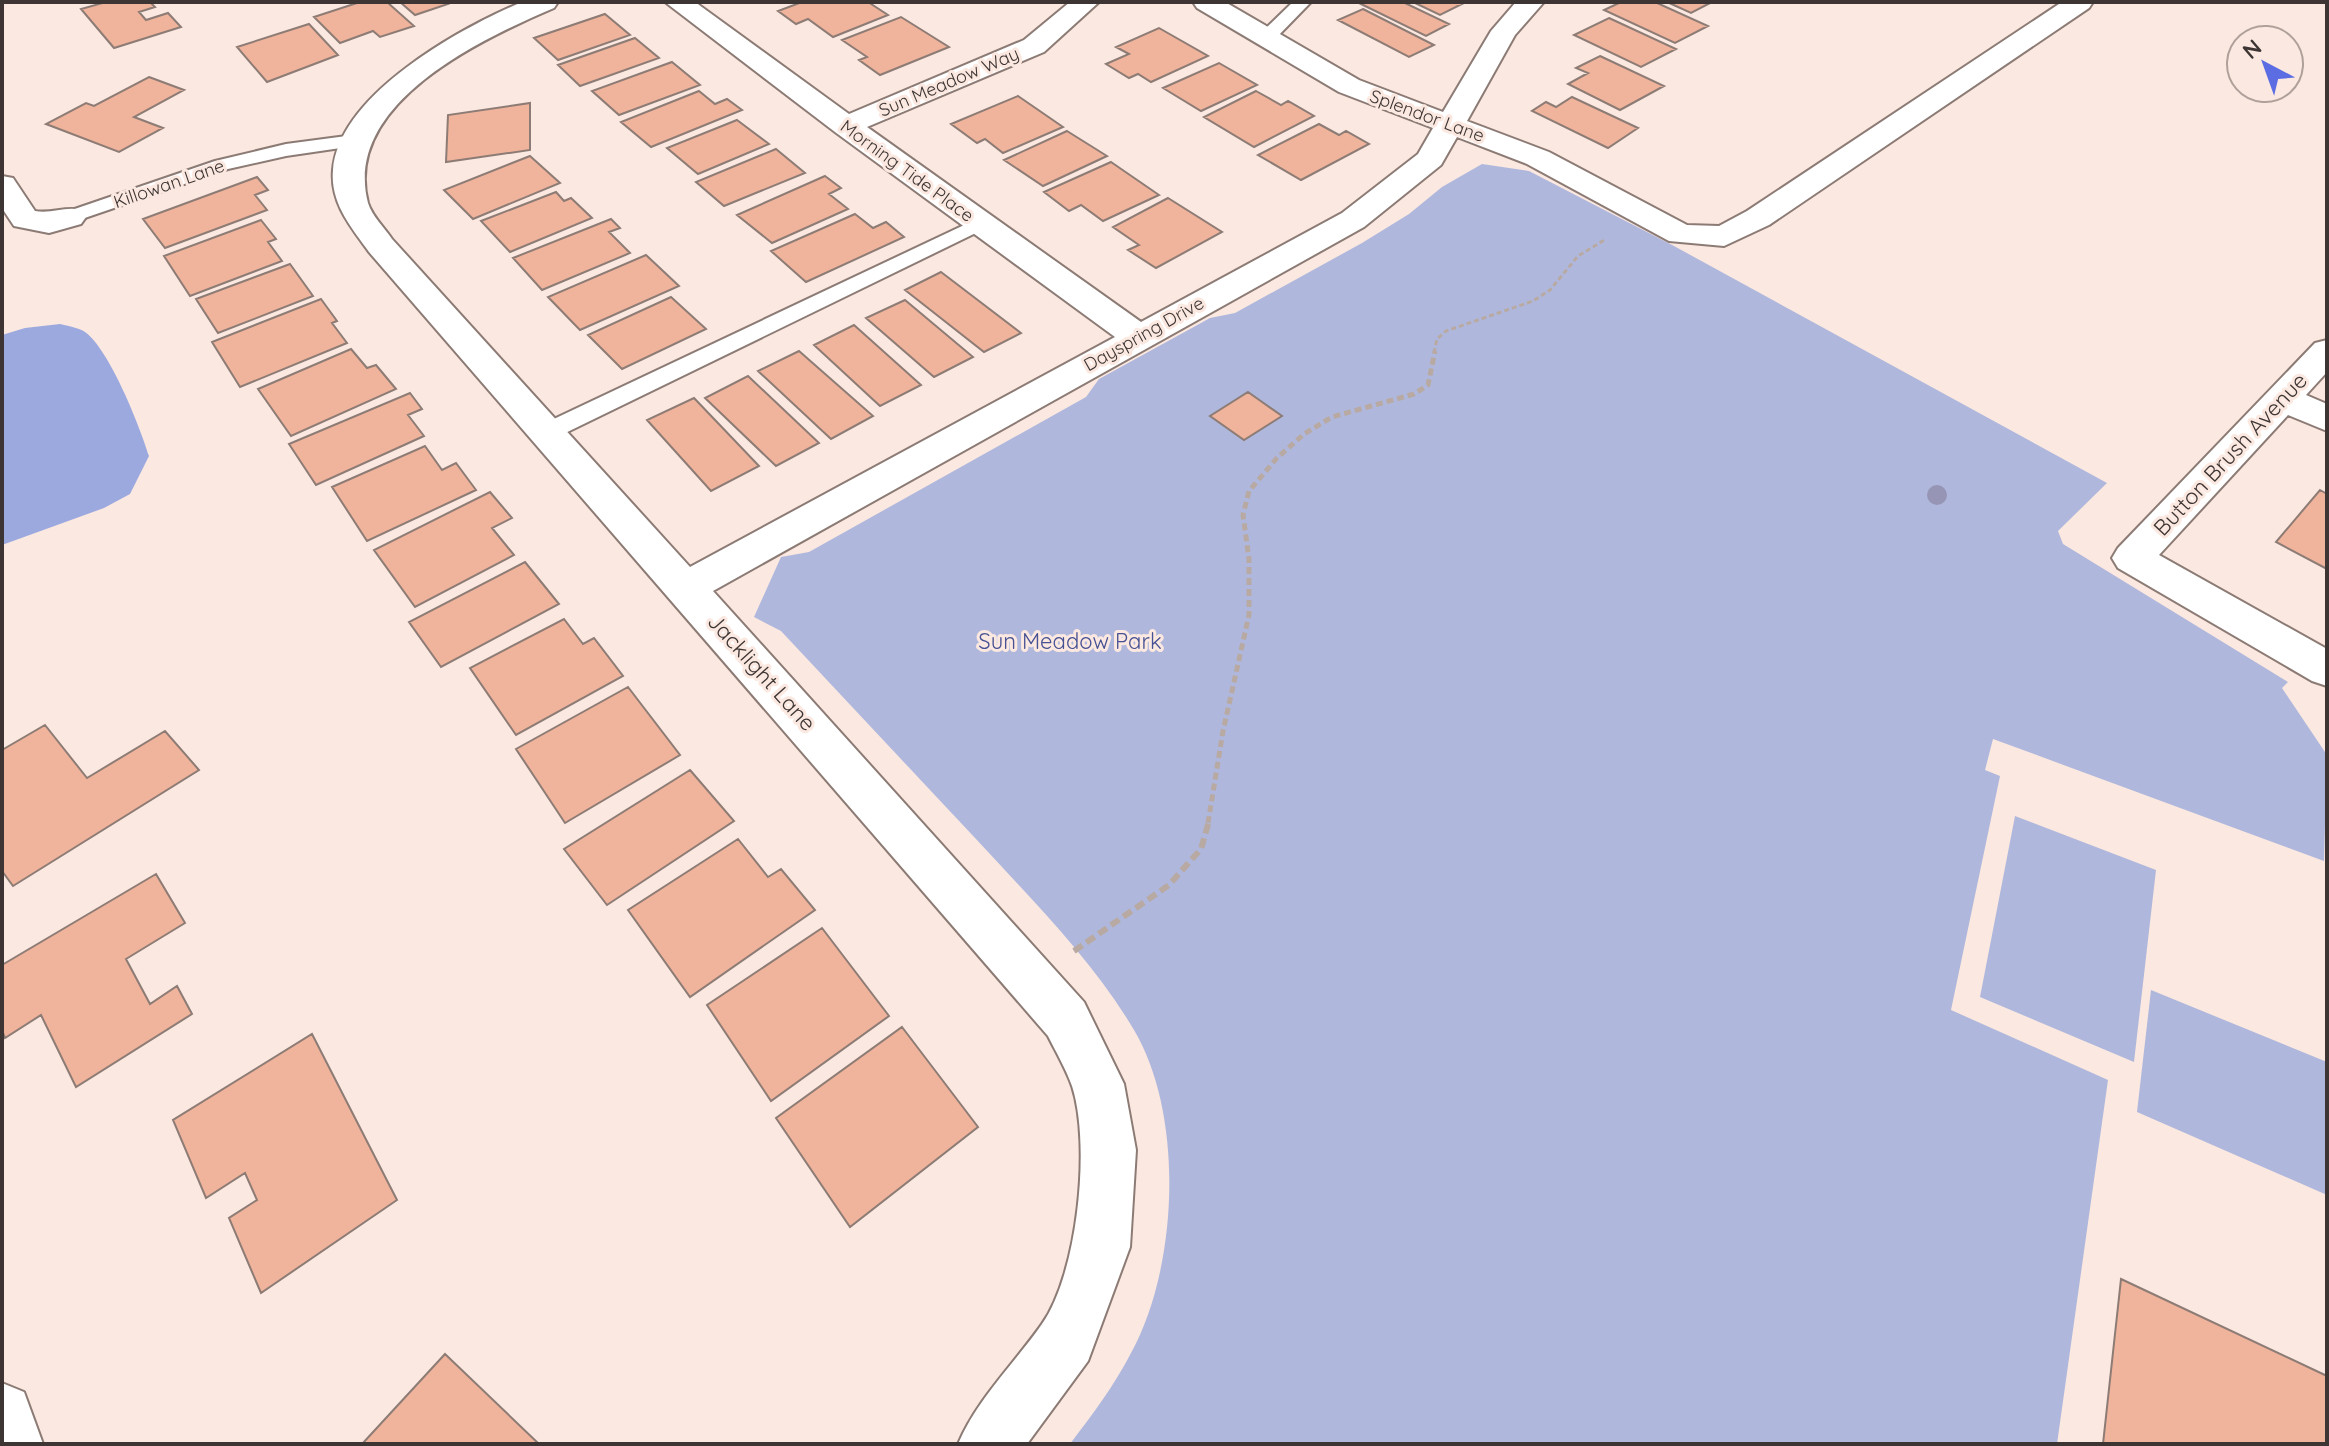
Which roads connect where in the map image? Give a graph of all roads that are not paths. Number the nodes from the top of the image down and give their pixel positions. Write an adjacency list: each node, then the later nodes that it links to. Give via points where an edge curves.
1 (545, 2): 11 (street, Jacklight Lane, via 471,35 417,71 380,105)
2 (678, 2): 10 (street, Morning Tide Place)
3 (1086, 2): 10 (street, Sun Meadow Way, via 1034,46)
4 (1206, 2): 8 (street, Splendor Lane)
5 (1303, 2): 8 (lane)
6 (1531, 2): 9 (street, Dayspring Drive, via 1504,31)
7 (2080, 2): 9 (street, Splendor Lane, via 1724,236 1680,234 1538,158)
8 (1268, 36): 9 (street, Splendor Lane, via 1349,86)
9 (1452, 123): 15 (street, Dayspring Drive, via 1430,159 1353,220)
10 (845, 126): 14 (street, Morning Tide Place)
11 (354, 141): 13 (lane, Killowan Lane, via 222,165); 19 (street, Jacklight Lane, via 348,165 352,203 380,245)
12 (2, 185): 13 (street, Killowan Lane, via 25,219 49,223)
13 (70, 217)
14 (979, 224): 15 (street, Morning Tide Place); 19 (lane)
15 (1138, 337): 20 (street, Dayspring Drive)
16 (2327, 351): 17 (street, Button Brush Avenue)
17 (2283, 398): 18 (street); 21 (street, Button Brush Avenue, via 2132,558)
18 (2327, 419)
19 (547, 432): 20 (street, Jacklight Lane)
20 (687, 587): 24 (street, Jacklight Lane, via 1035,981 1066,1019 1098,1084 1109,1150 1102,1247 1067,1340)
21 (2327, 669)
22 (2, 1414): 23 (street)
23 (12, 1444)
24 (989, 1444)

